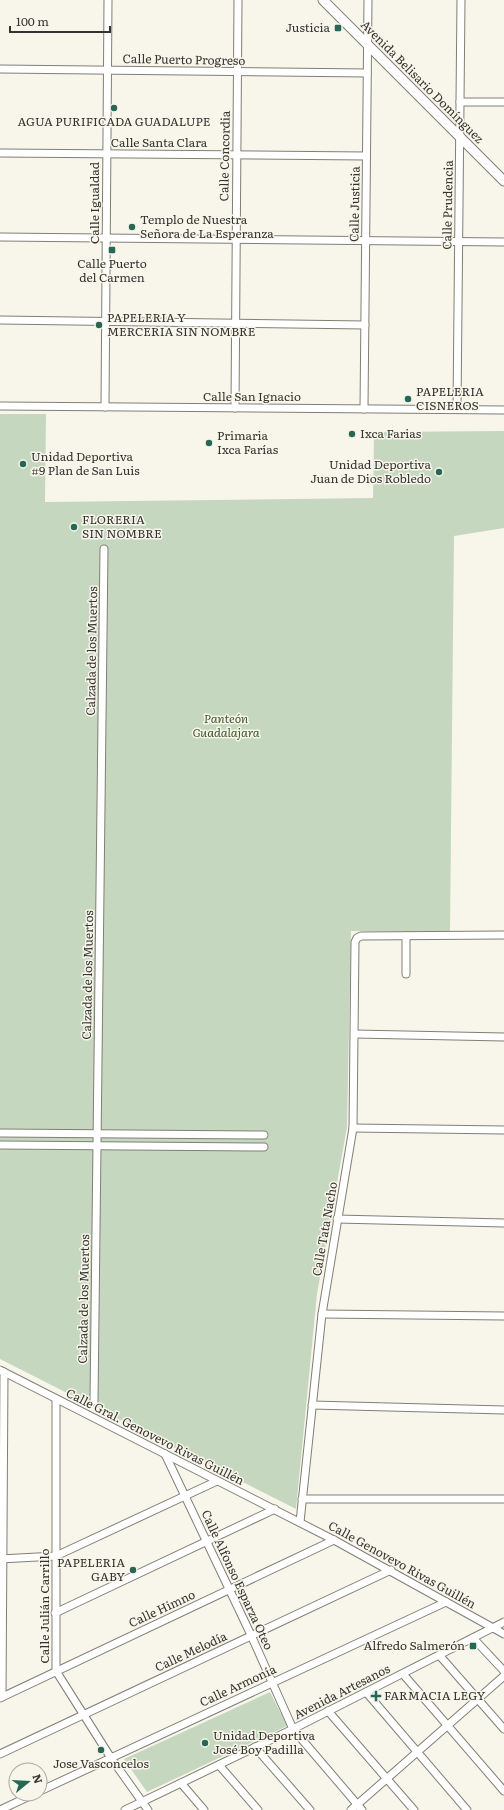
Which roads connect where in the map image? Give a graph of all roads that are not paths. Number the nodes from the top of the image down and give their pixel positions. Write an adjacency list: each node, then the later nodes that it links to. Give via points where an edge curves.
1 (108, 0): 8 (street, Calle Igualdad)
2 (238, 0): 9 (street, Calle Concordia)
3 (323, 0): 6 (main road, Avenida Belisario Domínguez)
4 (368, 0): 6 (street, Calle Justicia)
5 (461, 0): 11 (street, Calle Prudencia)
6 (367, 45): 10 (street, Calle Justicia); 13 (main road, Avenida Belisario Domínguez)
7 (0, 69): 8 (street, Calle Puerto Progreso)
8 (107, 70): 9 (street, Calle Puerto Progreso); 15 (street, Calle Igualdad)
9 (237, 71): 10 (street, Calle Puerto Progreso); 16 (street, Calle Concordia)
10 (367, 73): 17 (street, Calle Justicia)
11 (460, 102): 12 (street); 13 (street, Calle Prudencia)
12 (504, 102)
13 (460, 137): 18 (main road, Avenida Belisario Domínguez); 23 (street, Calle Prudencia)
14 (0, 153): 15 (street, Calle Santa Clara)
15 (107, 154): 16 (street, Calle Santa Clara); 20 (street, Calle Igualdad)
16 (236, 154): 17 (street, Calle Santa Clara); 21 (street, Calle Concordia)
17 (366, 156): 22 (street, Calle Justicia)
18 (504, 181)
19 (0, 237): 20 (street)
20 (106, 238): 21 (street); 26 (street, Calle Igualdad)
21 (235, 238): 22 (street); 27 (street, Calle Concordia)
22 (366, 240): 23 (street); 28 (street, Calle Justicia)
23 (458, 242): 24 (street); 33 (street, Calle Prudencia)
24 (504, 242)
25 (0, 320): 26 (street)
26 (106, 321): 27 (street); 30 (street, Calle Igualdad)
27 (235, 322): 28 (street); 31 (street, Calle Concordia)
28 (365, 325): 32 (street, Calle Justicia)
29 (0, 406): 30 (street, Calle San Ignacio)
30 (105, 407): 31 (street, Calle San Ignacio)
31 (235, 408): 32 (street, Calle San Ignacio)
32 (364, 409): 33 (street, Calle San Ignacio)
33 (457, 409): 34 (street, Calle San Ignacio)
34 (504, 410)
35 (104, 549): 44 (street, Calzada de los Muertos)
36 (504, 935): 37 (street)
37 (406, 936): 38 (street); 39 (street, Calle Tata Nacho, via 357,938)
38 (406, 974)
39 (355, 1034): 40 (street); 41 (street, Calle Tata Nacho)
40 (504, 1037)
41 (353, 1128): 42 (street); 49 (street, Calle Tata Nacho)
42 (504, 1130)
43 (0, 1133): 44 (street)
44 (97, 1134): 45 (street); 47 (street, Calzada de los Muertos)
45 (264, 1135)
46 (0, 1145): 47 (street)
47 (97, 1146): 48 (street); 55 (street, Calzada de los Muertos)
48 (264, 1147)
49 (337, 1219): 50 (street); 51 (street, Calle Tata Nacho)
50 (504, 1223)
51 (322, 1314): 52 (street); 56 (street, Calle Tata Nacho)
52 (504, 1316)
53 (2, 1371): 54 (street, Calle Gral. Genovevo Rivas Guillén); 68 (street)
54 (56, 1399): 58 (street, Calle Gral. Genovevo Rivas Guillén); 67 (street, Calle Julián Carrillo)
55 (94, 1401)
56 (312, 1405): 57 (street); 61 (street, Calle Tata Nacho)
57 (504, 1410)
58 (165, 1454): 59 (street, Calle Gral. Genovevo Rivas Guillén); 60 (street, Calle Alfonso Esparza Oteo)
59 (217, 1481): 60 (street); 63 (street, Calle Gral. Genovevo Rivas Guillén)
60 (186, 1496): 66 (street, Calle Alfonso Esparza Oteo); 67 (street)
61 (302, 1499): 62 (street); 64 (street, Calle Tata Nacho)
62 (504, 1499)
63 (275, 1510): 64 (street, Calle Gral. Genovevo Rivas Guillén); 66 (street)
64 (300, 1522): 65 (street, Calle Genovevo Rivas Guillén)
65 (334, 1540): 69 (street, Calle Genovevo Rivas Guillén); 70 (street, Calle Himno)
66 (207, 1542): 70 (street, Calle Alfonso Esparza Oteo); 72 (street)
67 (56, 1556): 68 (street); 72 (street, Calle Julián Carrillo)
68 (1, 1559): 85 (street)
69 (391, 1570): 71 (street, Calle Genovevo Rivas Guillén); 76 (street, Calle Melodía)
70 (230, 1589): 76 (street, Calle Alfonso Esparza Oteo); 79 (street, Calle Himno)
71 (446, 1602): 74 (street, Calle Genovevo Rivas Guillén); 83 (street, Calle Armonía)
72 (56, 1613): 79 (street, Calle Julián Carrillo)
73 (504, 1622): 74 (street, Avenida Artesanos)
74 (492, 1628): 75 (street, Calle Genovevo Rivas Guillén); 77 (street, Avenida Artesanos)
75 (504, 1634)
76 (252, 1635): 83 (street, Calle Alfonso Esparza Oteo); 88 (street, Calle Melodía)
77 (474, 1638): 78 (street, Avenida Artesanos); 80 (street)
78 (440, 1656): 81 (street, Avenida Artesanos); 86 (street)
79 (56, 1671): 85 (street, Calle Himno); 88 (street, Calle Julián Carrillo)
80 (504, 1671)
81 (402, 1674): 84 (street, Avenida Artesanos); 89 (street)
82 (504, 1676): 86 (street)
83 (271, 1682): 90 (street, Calle Alfonso Esparza Oteo); 95 (street, Calle Armonía)
84 (366, 1692): 87 (street, Avenida Artesanos); 93 (street)
85 (1, 1698)
86 (478, 1699): 89 (street); 91 (street)
87 (328, 1711): 90 (street, Avenida Artesanos); 97 (street)
88 (84, 1714): 94 (street, Calle Melodía); 95 (street, Calle Julián Carrillo)
89 (447, 1726): 93 (street); 100 (street)
90 (293, 1729): 92 (street, Avenida Artesanos); 103 (street, Calle Alfonso Esparza Oteo)
91 (504, 1729)
92 (255, 1747): 96 (street, Avenida Artesanos); 109 (street)
93 (417, 1753): 97 (street); 112 (street)
94 (0, 1754)
95 (110, 1758): 99 (street, Calle Armonía); 102 (street, Calle Julián Carrillo)
96 (219, 1765): 98 (street, Avenida Artesanos); 108 (street)
97 (387, 1779): 103 (street); 111 (street)
98 (181, 1783): 102 (street, Avenida Artesanos); 107 (street)
99 (48, 1787)
100 (504, 1791)
101 (17, 1802): 104 (street)
102 (141, 1802): 105 (street, Avenida Artesanos); 106 (street, Calle Julián Carrillo)
103 (359, 1807): 110 (street)
104 (0, 1810)
105 (124, 1810)
106 (148, 1810)
107 (204, 1810)
108 (258, 1810)
109 (310, 1810)
110 (351, 1810)
111 (414, 1810)
112 (466, 1810)

